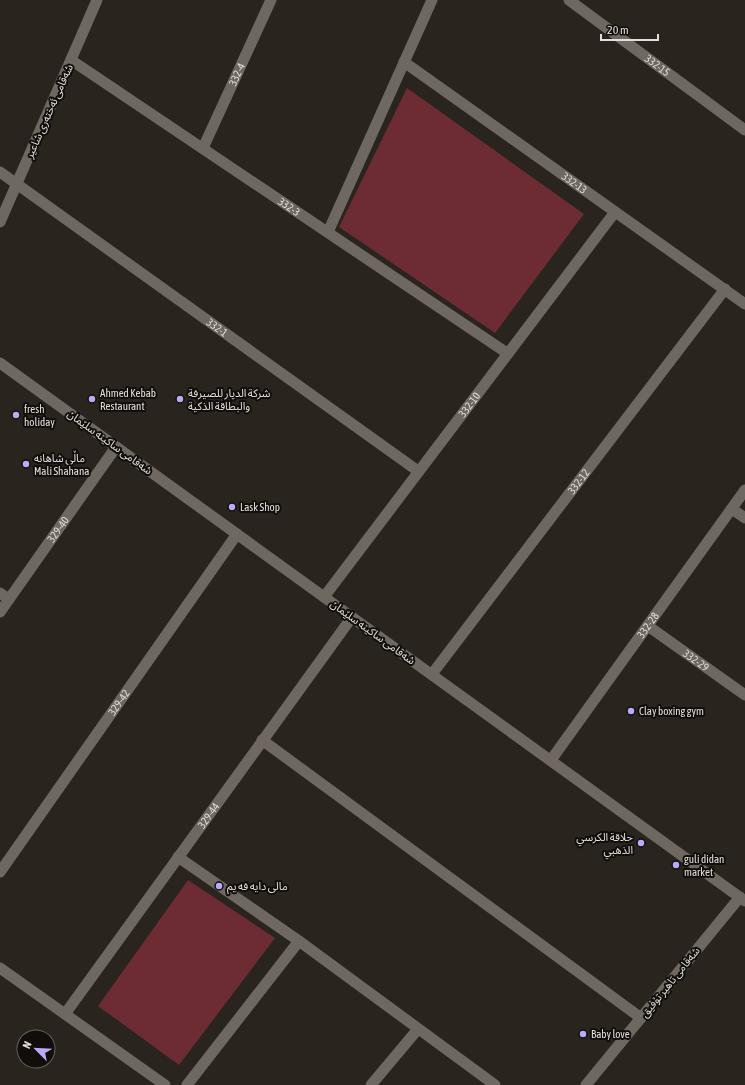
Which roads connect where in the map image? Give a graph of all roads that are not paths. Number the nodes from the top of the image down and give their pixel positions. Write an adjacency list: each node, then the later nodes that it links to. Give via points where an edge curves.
1 (97, 0): 5 (street, شەقامی ئەختەری شاعیر)
2 (271, 0): 8 (street, 332-4)
3 (432, 0): 6 (street)
4 (569, 0): 7 (street, 332-15)
5 (71, 60): 8 (street, 332-3); 10 (street, شەقامی ئەختەری شاعیر)
6 (404, 62): 11 (street, 332-13); 13 (street)
7 (745, 130)
8 (203, 148): 13 (street, 332-3)
9 (0, 172): 10 (street, 332-1)
10 (17, 184): 12 (street, شەقامی ئەختەری شاعیر); 19 (street, 332-1)
11 (615, 212): 14 (street, 332-13); 16 (street, 332-10)
12 (0, 222)
13 (328, 232): 16 (street, 332-3)
14 (725, 290): 15 (street, 332-13); 29 (street, 332-12)
15 (745, 304)
16 (507, 352): 19 (street, 332-10)
17 (0, 363): 18 (street, شەقامی ساکینە سلێمان)
18 (116, 447): 23 (street, شەقامی ساکینە سلێمان); 24 (street, 329-40)
19 (418, 471): 25 (street, 332-10)
20 (745, 490): 21 (street, 332-28)
21 (732, 509): 22 (street); 28 (street, 332-28)
22 (745, 518)
23 (237, 534): 25 (street, شەقامی ساکینە سلێمان); 34 (street, 329-42)
24 (4, 596): 26 (street, 329-40)
25 (324, 596): 27 (street, شەقامی ساکینە سلێمان)
26 (0, 612)
27 (352, 616): 29 (street, شەقامی ساکینە سلێمان); 31 (street, 329-44)
28 (648, 626): 30 (street, 332-29); 32 (street, 332-28)
29 (432, 674): 32 (street, شەقامی ساکینە سلێمان)
30 (745, 695)
31 (262, 740): 33 (street, 329-44); 39 (street)
32 (551, 760): 35 (street, شەقامی ساکینە سلێمان)
33 (178, 857): 36 (street); 38 (street, 329-44)
34 (0, 872)
35 (742, 899): 39 (street, شەقامی تاهیر تۆفیق)
36 (299, 941): 40 (street); 42 (street)
37 (0, 968): 38 (street)
38 (65, 1014): 41 (street)
39 (641, 1018): 45 (street, شەقامی تاهیر تۆفیق)
40 (418, 1029): 43 (street); 44 (street)
41 (165, 1085)
42 (187, 1085)
43 (371, 1085)
44 (495, 1085)
45 (586, 1085)

